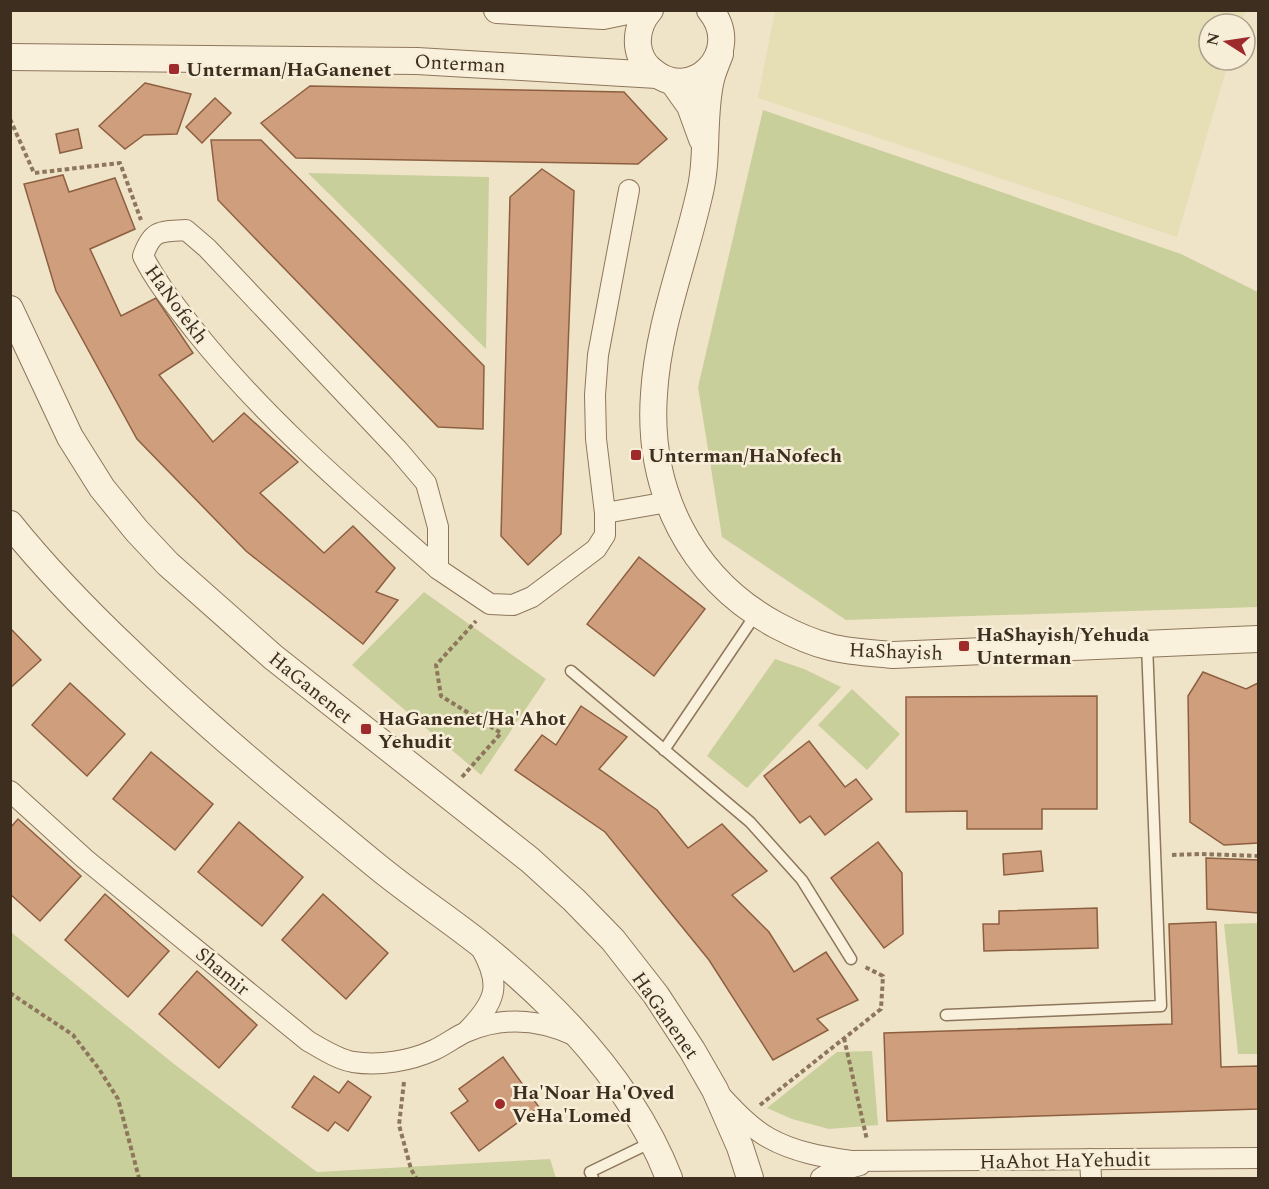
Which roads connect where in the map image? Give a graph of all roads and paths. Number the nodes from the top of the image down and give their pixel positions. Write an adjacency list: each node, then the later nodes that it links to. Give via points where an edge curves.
1 (497, 10): 4 (street)
2 (632, 10): 4 (street, via 603,16)
3 (650, 10): 8 (street, via 641,23 639,52 646,65)
4 (514, 11)
5 (712, 11): 6 (street, via 720,24)
6 (720, 54): 8 (street, Onterman, via 701,76 687,81); 10 (street, via 711,80)
7 (10, 57): 8 (street, Onterman, via 417,61)
8 (665, 78): 10 (street, via 690,106)
9 (10, 119): 12 (path, via 34,172 120,164)
10 (706, 157): 14 (street, via 658,356 655,451)
11 (629, 190): 15 (street, via 597,365 596,439)
12 (149, 240): 17 (street, HaNofekh, via 143,256 154,278 225,368 324,469); 17 (street, HaNofekh, via 162,231 186,230 398,450 426,483 434,504)
13 (10, 309): 25 (street, HaGanenet, via 70,437 102,488 137,531 196,591 273,657)
14 (668, 502): 15 (street); 19 (street, via 703,565)
15 (605, 513): 18 (street, via 604,535 596,549 532,597 513,605)
16 (10, 524): 28 (street, via 86,610 170,691 385,873)
17 (438, 569): 18 (street, HaNofekh)
18 (490, 604): 25 (path, via 436,665 441,696 501,733)
19 (756, 614): 21 (street, HaShayish, via 797,636 830,647 893,655); 23 (lane)
20 (1258, 639): 21 (street, HaShayish)
21 (1147, 644): 26 (lane)
22 (572, 671): 23 (lane)
23 (664, 750): 29 (lane, via 750,822 802,880)
24 (10, 791): 35 (street, Shamir, via 85,859 308,1041 355,1062)
25 (446, 795): 36 (street, HaGanenet, via 530,860 613,940 656,995)
26 (1155, 856): 27 (path); 31 (lane, via 1161,1006)
27 (1258, 856)
28 (479, 943): 32 (street, Shamir, via 491,965 493,993 483,1014); 34 (street, via 531,987)
29 (851, 959): 33 (path, via 883,976 881,1009)
30 (10, 993): 42 (path, via 73,1035 99,1069 118,1099)
31 (946, 1015)
32 (466, 1032): 34 (street, Shamir, via 495,1023 528,1022); 35 (street, Shamir)
33 (844, 1038): 37 (path); 40 (path)
34 (582, 1039): 38 (street, via 634,1109)
35 (407, 1060): 43 (path, via 399,1125)
36 (715, 1090): 37 (street, HaAhot HaYehudit); 46 (street, HaGanenet)
37 (743, 1118): 40 (street, HaAhot HaYehudit, via 769,1138 790,1147 817,1156)
38 (652, 1142): 44 (lane, via 590,1172); 45 (street)
39 (1258, 1158): 41 (street, HaAhot HaYehudit)
40 (871, 1162): 41 (street, HaAhot HaYehudit); 47 (street, HaAhot HaYehudit)
41 (1091, 1169)
42 (139, 1179)
43 (416, 1179)
44 (592, 1179)
45 (669, 1179)
46 (750, 1179)
47 (821, 1179)

